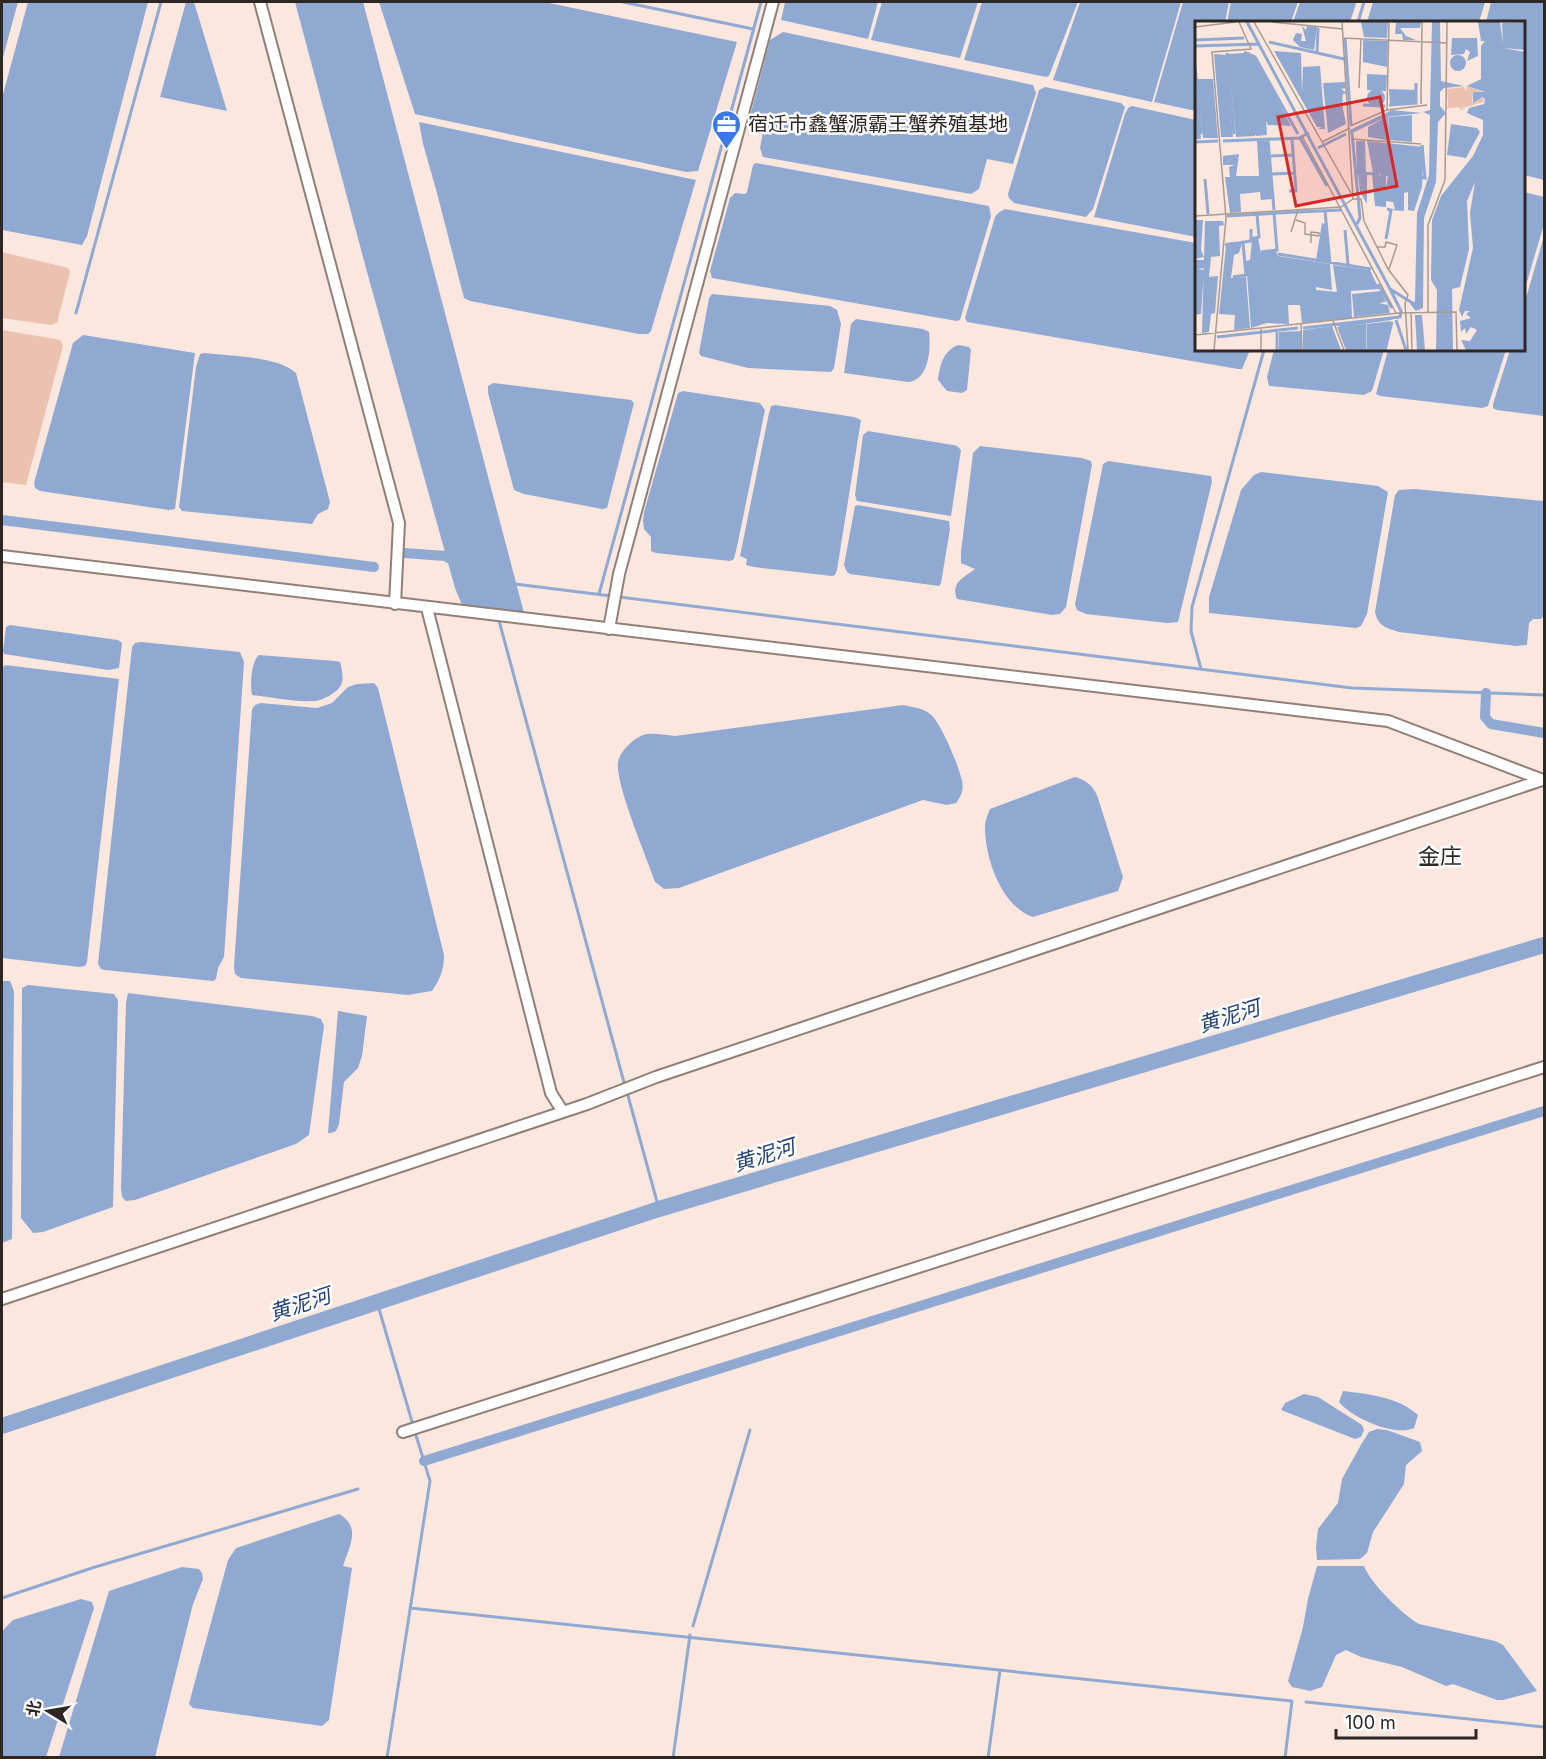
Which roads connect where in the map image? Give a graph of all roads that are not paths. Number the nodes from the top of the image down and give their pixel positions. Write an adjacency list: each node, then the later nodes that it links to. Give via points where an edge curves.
1 (260, 2): 4 (street, via 399,524)
2 (773, 2): 6 (street, via 628,540)
3 (2, 556): 4 (street)
4 (396, 604): 5 (street)
5 (427, 608): 6 (street); 9 (street, via 551,1093)
6 (609, 629): 7 (street, via 1388,721)
7 (1543, 780): 9 (street, via 656,1077)
8 (1545, 1067): 11 (street)
9 (563, 1112): 10 (street)
10 (2, 1299)
11 (403, 1432)

